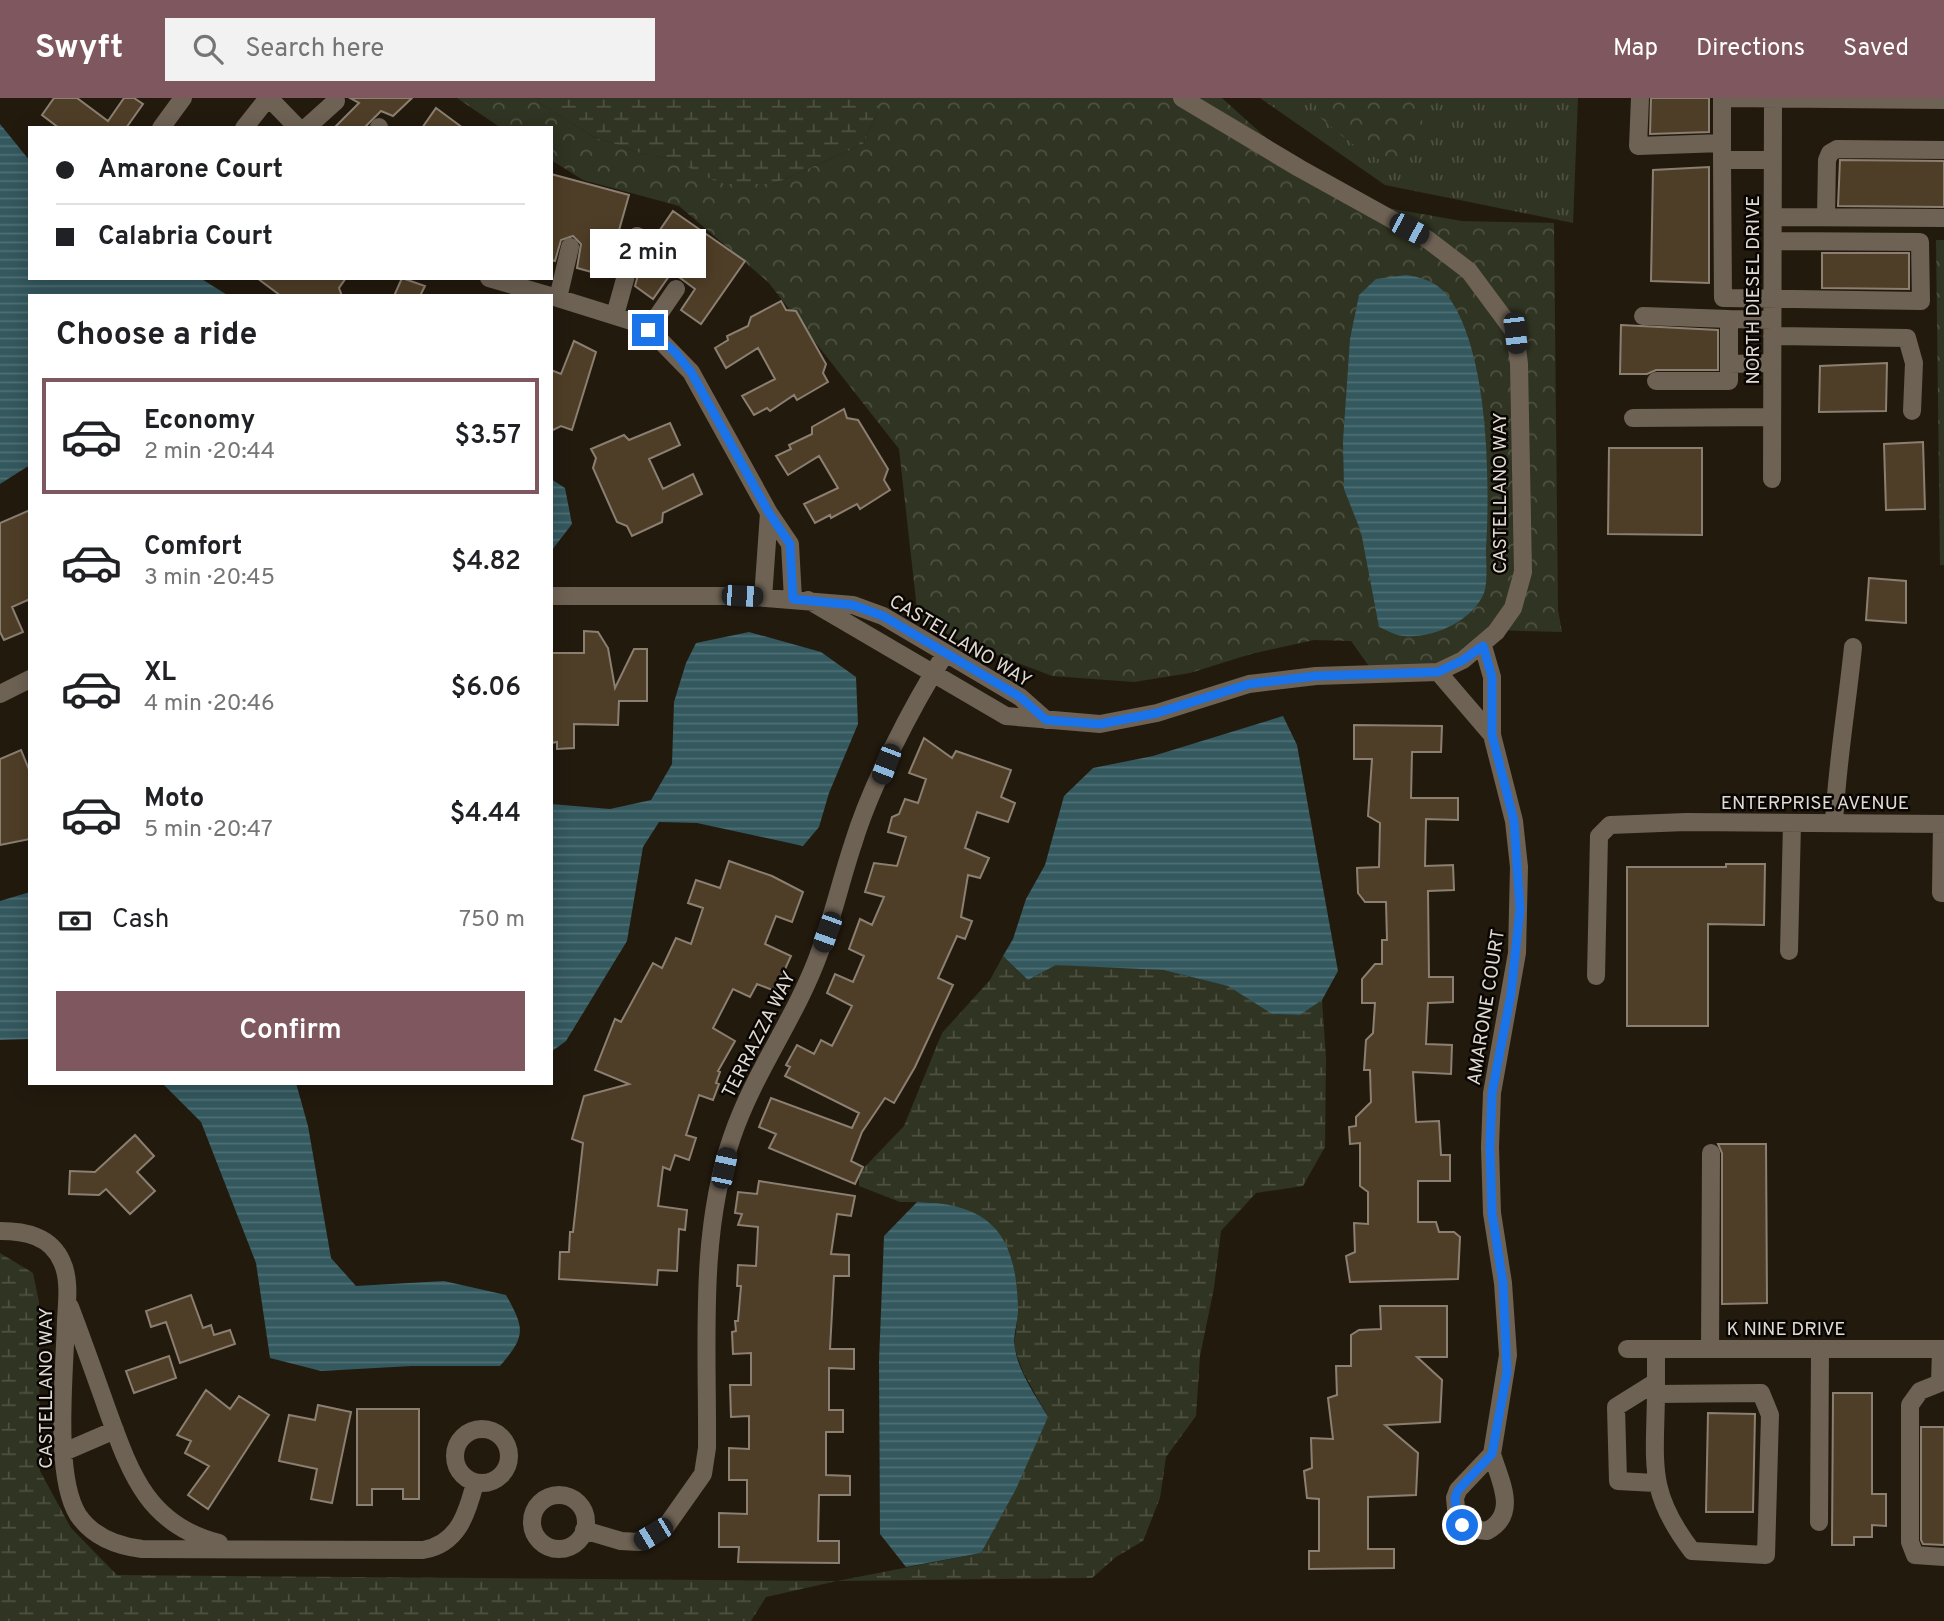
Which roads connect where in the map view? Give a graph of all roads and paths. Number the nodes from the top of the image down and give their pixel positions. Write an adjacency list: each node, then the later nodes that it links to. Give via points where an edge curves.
1 (183, 98): 9 (street)
2 (269, 98): 10 (street); 11 (street)
3 (1182, 98): 44 (street, CASTELLANO WAY, via 1427,239 1469,271 1515,333 1520,377 1523,572 1513,608)
4 (1640, 98): 14 (street, via 1638,146)
5 (1722, 98): 6 (street); 14 (street)
6 (1773, 99): 7 (street); 15 (street, NORTH DIESEL DRIVE)
7 (1944, 100)
8 (338, 103): 12 (street)
9 (155, 126)
10 (246, 126)
11 (296, 126)
12 (309, 126)
13 (1944, 150): 17 (street, via 1837,149 1827,160)
14 (1722, 152): 15 (street); 26 (street)
15 (1773, 160): 16 (street, NORTH DIESEL DRIVE)
16 (1773, 217): 17 (street); 20 (street, NORTH DIESEL DRIVE)
17 (1826, 217): 18 (street)
18 (1944, 218)
19 (637, 236): 28 (street)
20 (1773, 241): 27 (street, NORTH DIESEL DRIVE); 27 (street, via 1920,242 1921,301)
21 (568, 251): 25 (street)
22 (496, 280): 24 (street)
23 (674, 293): 32 (street)
24 (543, 294)
25 (553, 297): 28 (street)
26 (1723, 298): 27 (street); 30 (street)
27 (1772, 301): 31 (street, NORTH DIESEL DRIVE)
28 (615, 315): 32 (street)
29 (1643, 316): 30 (street)
30 (1726, 319): 31 (street); 34 (street)
31 (1772, 328): 33 (street, NORTH DIESEL DRIVE); 36 (street, via 1907,338 1914,363)
32 (648, 330): 40 (street, via 691,372)
33 (1772, 363): 34 (street); 37 (street, NORTH DIESEL DRIVE)
34 (1729, 365): 35 (street, via 1729,381)
35 (1656, 381)
36 (1912, 411)
37 (1772, 417): 38 (street); 39 (street, NORTH DIESEL DRIVE)
38 (1633, 418)
39 (1772, 479)
40 (769, 513): 42 (street); 43 (street, via 790,544)
41 (553, 596): 42 (street, CASTELLANO WAY)
42 (763, 598): 43 (street, CASTELLANO WAY)
43 (800, 600): 46 (street, CASTELLANO WAY, via 853,605 883,616); 48 (street, CASTELLANO WAY)
44 (1483, 646): 47 (street, CASTELLANO WAY); 52 (street, via 1492,677)
45 (1853, 647): 54 (street, via 1838,749)
46 (945, 654): 48 (street, TERRAZZA WAY); 51 (street, CASTELLANO WAY, via 1020,697)
47 (1438, 672): 51 (street, CASTELLANO WAY, via 1262,682 1157,713 1100,724); 52 (street)
48 (933, 673): 51 (street, CASTELLANO WAY, via 1006,716); 75 (street, TERRAZZA WAY, via 886,764 853,842 809,982 754,1081 731,1139 714,1218 709,1270 703,1474 667,1525 639,1542)
49 (28, 680): 50 (street)
50 (0, 694)
51 (1046, 720)
52 (1492, 735): 71 (street, AMARONE COURT, via 1514,821 1520,909 1511,994 1492,1093 1492,1213 1508,1355)
53 (1792, 823): 54 (street, ENTERPRISE AVENUE); 57 (street); 58 (street, ENTERPRISE AVENUE, via 1610,825 1599,836)
54 (1834, 823): 55 (street, ENTERPRISE AVENUE)
55 (1943, 824): 56 (street)
56 (1944, 893)
57 (1789, 951)
58 (1596, 976)
59 (1711, 1153): 64 (street)
60 (0, 1231): 61 (street, CASTELLANO WAY, via 26,1233 47,1243 63,1263)
61 (67, 1297): 69 (street, CASTELLANO WAY); 70 (street, CASTELLANO WAY)
62 (1627, 1349): 63 (street, K NINE DRIVE)
63 (1656, 1349): 64 (street, K NINE DRIVE); 68 (street)
64 (1710, 1349): 66 (street, K NINE DRIVE)
65 (1943, 1349): 66 (street, K NINE DRIVE); 67 (street)
66 (1820, 1350): 74 (street)
67 (1942, 1384): 77 (street, via 1920,1391 1910,1405 1910,1542 1914,1555)
68 (1656, 1388): 73 (street); 73 (street, via 1616,1407 1618,1481); 73 (street, via 1761,1393 1765,1399 1770,1415 1766,1555 1692,1551 1670,1522)
69 (115, 1430): 70 (street); 76 (street, CASTELLANO WAY, via 132,1475 156,1508 194,1534)
70 (64, 1452): 76 (street, CASTELLANO WAY, via 74,1506 100,1536 142,1549)
71 (1492, 1454)
72 (475, 1483): 76 (street, CASTELLANO WAY, via 460,1527 435,1548)
73 (1655, 1483)
74 (1819, 1522)
75 (584, 1530)
76 (240, 1548)
77 (1944, 1557)

